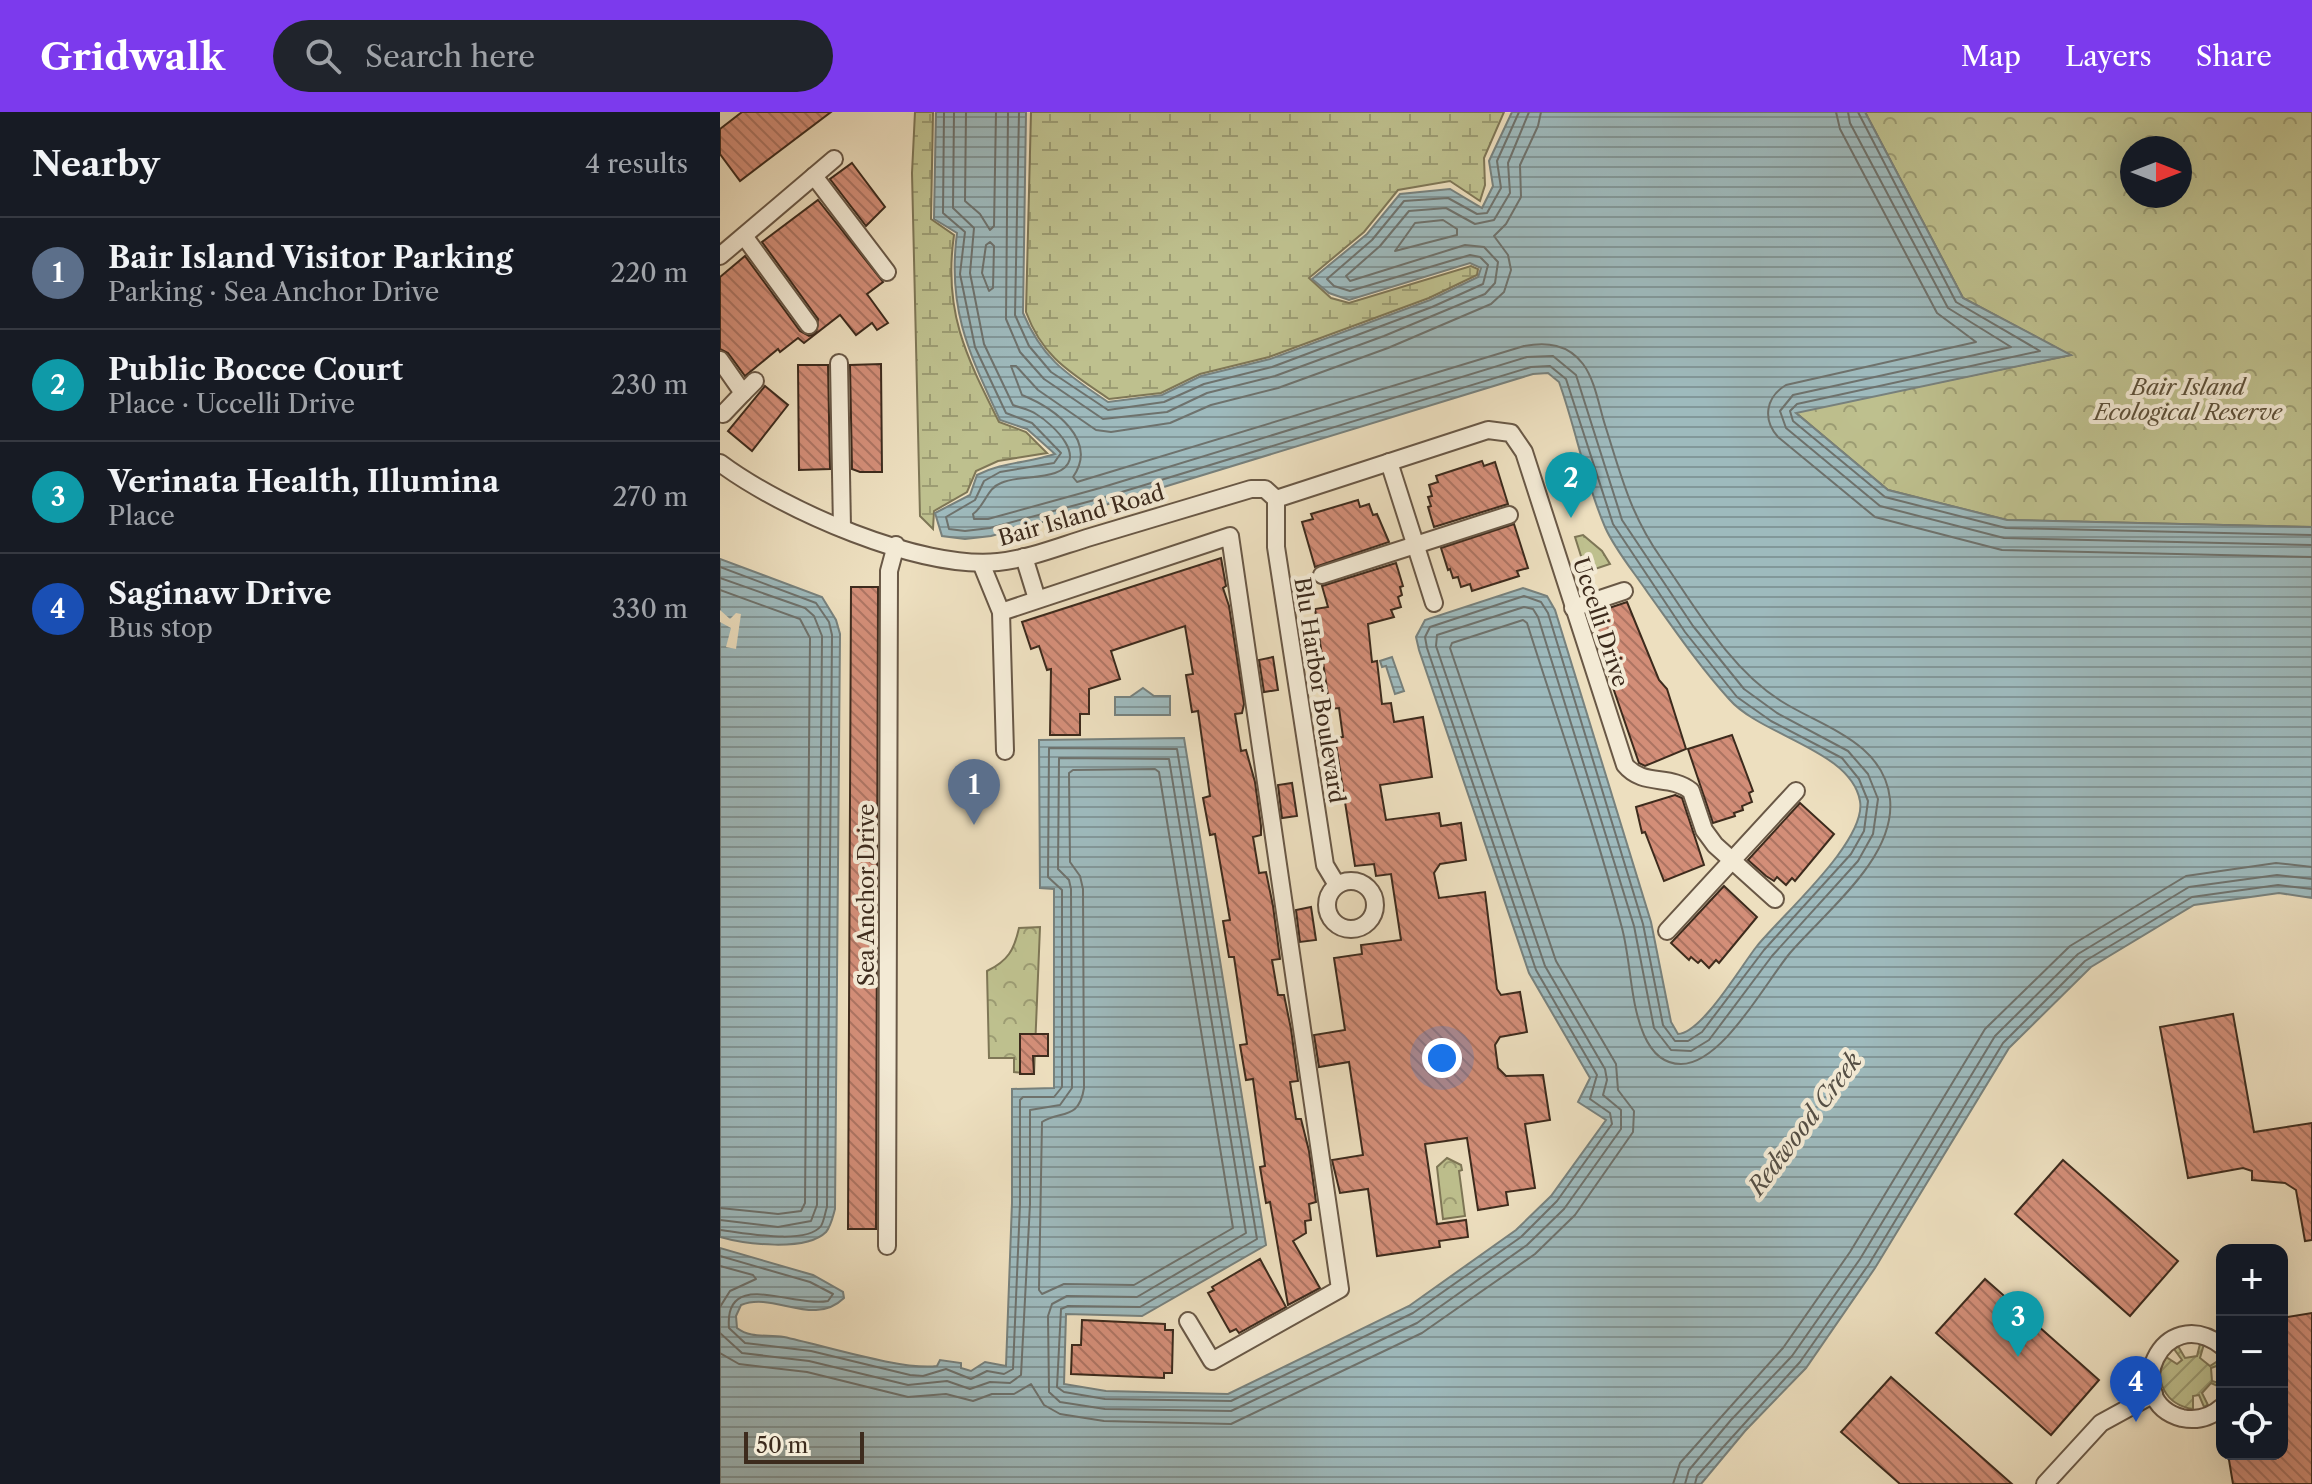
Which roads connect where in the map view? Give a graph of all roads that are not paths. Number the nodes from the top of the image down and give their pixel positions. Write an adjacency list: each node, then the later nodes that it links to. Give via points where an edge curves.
1 (834, 159): 2 (street)
2 (814, 176): 3 (street); 5 (street)
3 (744, 236): 4 (street); 6 (street)
4 (720, 256)
5 (887, 272)
6 (809, 325)
7 (720, 360): 9 (street, via 749,387)
8 (839, 363): 14 (street)
9 (723, 414)
10 (1389, 462): 12 (street, Uccelli Drive); 16 (street); 23 (street, Uccelli Drive, via 1488,430 1511,433 1524,452)
11 (720, 463): 14 (street, Bair Island Road, via 761,490)
12 (1276, 499): 17 (street, Bair Island Road, via 1265,489 1251,489); 28 (street, Blu Harbor Boulevard, via 1276,547 1325,865)
13 (1509, 515): 16 (street)
14 (842, 528): 15 (street, Bair Island Road)
15 (896, 545): 18 (street, Bair Island Road, via 932,557); 31 (street, Sea Anchor Drive, via 889,587)
16 (1416, 545): 19 (street); 22 (street)
17 (1024, 557): 18 (street, Bair Island Road); 21 (street)
18 (981, 563): 24 (street)
19 (1322, 575)
20 (1624, 591): 23 (street)
21 (1037, 599): 24 (street); 32 (street, via 1230,536 1340,1289 1212,1361)
22 (1434, 603)
23 (1573, 608): 27 (street, Uccelli Drive, via 1625,765 1640,778 1674,781 1691,791 1704,830)
24 (1001, 612): 25 (street)
25 (1005, 751)
26 (1796, 791): 27 (street)
27 (1732, 859): 29 (street, Uccelli Drive); 30 (street)
28 (1337, 885)
29 (1775, 899)
30 (1667, 931)
31 (887, 1246)
32 (1188, 1321)
33 (2216, 1343): 34 (street, via 2195,1334 2166,1344 2150,1370)
34 (2154, 1394): 35 (street, via 2168,1411 2189,1419); 36 (street, via 2101,1423)
35 (2216, 1411)
36 (2045, 1484)

